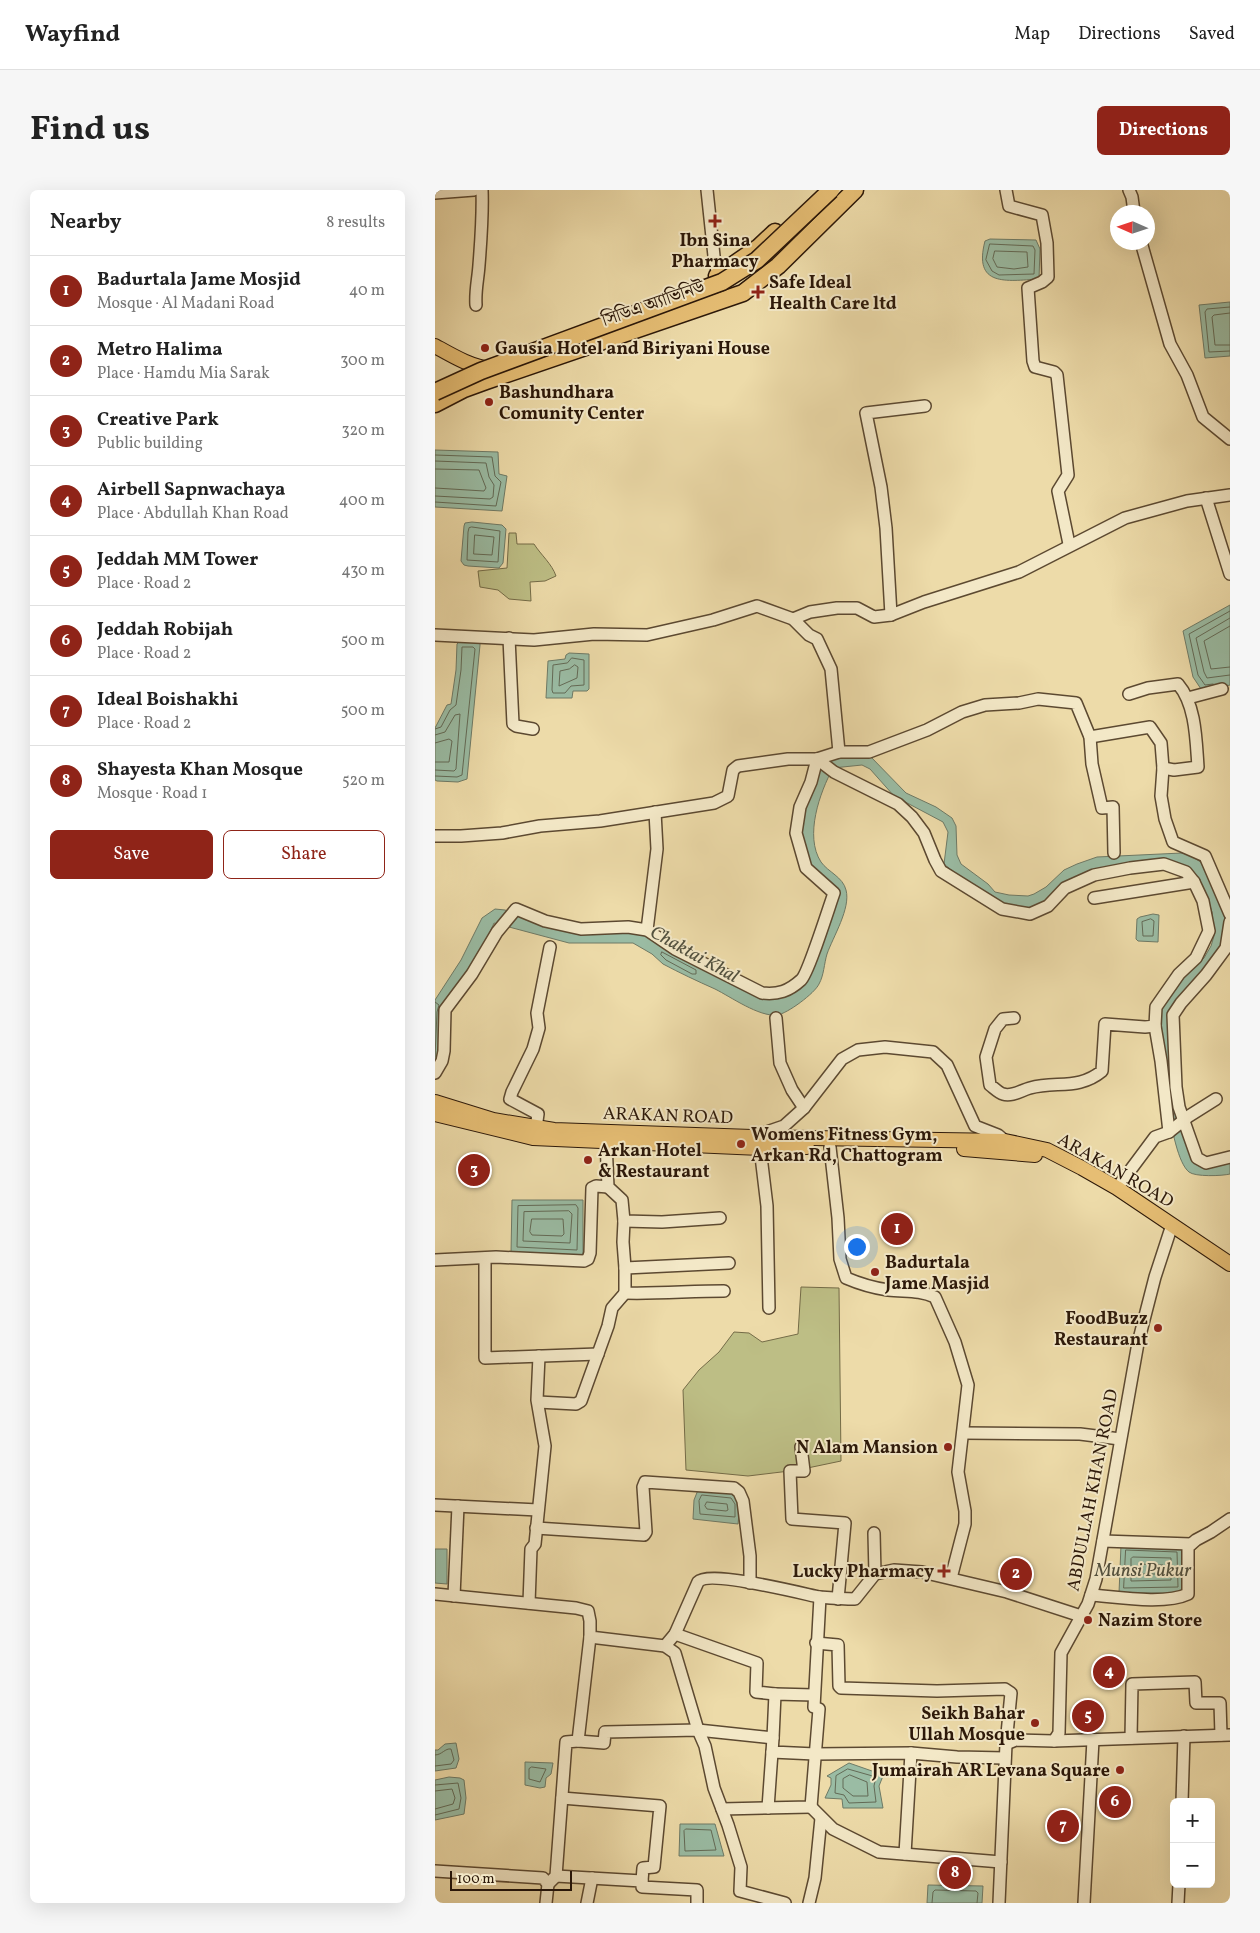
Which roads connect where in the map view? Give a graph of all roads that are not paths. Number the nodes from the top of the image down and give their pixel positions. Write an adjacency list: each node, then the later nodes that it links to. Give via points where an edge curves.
1 (473, 190): 10 (street)
2 (482, 190): 14 (street)
3 (707, 190): 13 (street)
4 (820, 190): 13 (highway, সিডিএ অ্যাভিনিউ, via 759,247)
5 (831, 190): 17 (highway, bridge, via 757,260 722,282 481,371)
6 (843, 190): 19 (highway, via 743,281 469,386)
7 (855, 190): 19 (highway, সিডিএ অ্যাভিনিউ, via 777,266 743,293 486,381)
8 (1006, 190): 24 (street, via 1009,206 1042,215 1047,243 1048,277 1028,288 1035,366 1057,375 1068,475 1058,491)
9 (1129, 190): 11 (street)
10 (435, 193)
11 (1133, 205)
12 (1143, 250): 21 (street, via 1169,344 1187,375 1203,417)
13 (718, 276): 16 (highway, সিডিএ অ্যাভিনিউ)
14 (476, 305)
15 (435, 346): 16 (main road, via 463,361)
16 (494, 370): 18 (highway, সিডিএ অ্যাভিনিউ)
17 (435, 392)
18 (435, 397)
19 (435, 403)
20 (925, 406): 26 (street, via 866,413 881,487)
21 (1230, 439)
22 (1230, 495): 23 (street)
23 (1206, 498): 24 (street, via 1125,518); 25 (street)
24 (1069, 544): 26 (street, via 1019,572)
25 (1230, 574)
26 (891, 615): 27 (street, via 874,616 857,608 837,608 810,612)
27 (793, 619): 29 (street, via 757,606 647,635 594,634 535,640); 35 (street, via 817,639 831,669)
28 (435, 635): 29 (street)
29 (512, 638): 33 (street, via 513,724)
30 (1222, 689): 32 (street)
31 (1129, 694): 32 (street, via 1178,684)
32 (1187, 698): 37 (street, via 1195,731 1198,767)
33 (533, 728)
34 (1090, 737): 35 (street, via 1076,703 1038,699 985,705 869,752); 37 (street, via 1150,727 1161,744); 40 (street, via 1092,764 1102,808 1113,807)
35 (839, 752): 36 (street)
36 (818, 760): 38 (street, via 788,759 739,766 733,770 728,796 714,803); 41 (street, via 834,772 898,804 924,833 941,871 1002,909 1030,914 1048,906 1065,888 1094,875 1129,868 1163,864 1185,872); 45 (street, via 800,808 796,833 806,868 834,893 803,979 785,992 774,995 762,993 675,949)
37 (1163, 768): 43 (street, via 1161,796 1173,842 1205,856)
38 (655, 812): 39 (street, via 501,833); 45 (street, via 657,848)
39 (435, 836)
40 (1114, 853)
41 (1194, 882): 42 (street); 49 (street, via 1203,901 1209,931 1196,958 1179,974 1156,1007)
42 (1093, 898)
43 (1230, 914)
44 (1230, 922): 55 (street, via 1226,948 1173,1015 1176,1087)
45 (647, 930): 50 (street, via 628,927 581,929 545,921 515,909 445,1010 444,1051)
46 (549, 947): 56 (street, via 537,1014 539,1028 510,1099 539,1114)
47 (776, 1018): 53 (street, via 780,1063)
48 (1014, 1018): 49 (street, via 1003,1018 995,1029 986,1057 990,1085 1003,1094 1029,1088 1075,1085 1093,1078 1102,1071 1105,1024)
49 (1155, 1026): 57 (street)
50 (435, 1073)
51 (1216, 1100): 55 (street)
52 (435, 1102): 56 (main road, ARAKAN ROAD, via 493,1120)
53 (804, 1108): 58 (street, via 842,1059 858,1050 885,1047 933,1052 947,1065 975,1126); 60 (street, via 784,1126)
54 (435, 1114): 59 (main road, ARAKAN ROAD, via 533,1138)
55 (1183, 1120): 57 (street); 62 (street, via 1197,1158 1206,1163)
56 (536, 1128): 60 (main road, ARAKAN ROAD)
57 (1169, 1132): 64 (street, via 1155,1137)
58 (1005, 1141): 60 (main road, ARAKAN ROAD); 64 (main road, ARAKAN ROAD, via 1047,1150)
59 (606, 1142): 60 (main road, ARAKAN ROAD); 63 (street)
60 (756, 1142): 61 (main road, ARAKAN ROAD); 76 (street, via 767,1206)
61 (830, 1147): 67 (main road, ARAKAN ROAD, via 946,1148 1038,1155); 80 (street, via 840,1259 846,1278 859,1284 922,1292 935,1297 955,1342 968,1385)
62 (1230, 1157)
63 (608, 1187): 66 (street, via 622,1200); 68 (street, via 592,1188 590,1253 585,1261)
64 (1117, 1188): 67 (main road, ARAKAN ROAD)
65 (720, 1218): 66 (street)
66 (624, 1221): 72 (street)
67 (1171, 1229): 71 (main road, ARAKAN ROAD); 73 (main road, ARAKAN ROAD); 81 (street, ABDULLAH KHAN ROAD, via 1143,1319)
68 (485, 1258): 69 (street); 78 (street, via 485,1358)
69 (435, 1260)
70 (729, 1263): 72 (street)
71 (1230, 1264)
72 (625, 1268): 75 (street)
73 (1230, 1272)
74 (724, 1291): 75 (street)
75 (625, 1293): 77 (street, via 612,1308)
76 (769, 1308)
77 (598, 1354): 78 (street); 79 (street, via 581,1401 576,1404)
78 (539, 1356): 79 (street)
79 (538, 1402): 85 (street, via 545,1446)
80 (963, 1433): 81 (street, via 1080,1434); 92 (street, via 958,1472 965,1524)
81 (1120, 1438): 89 (street, ABDULLAH KHAN ROAD)
82 (801, 1447): 98 (street, via 804,1471 790,1471 793,1519 845,1523)
83 (435, 1505): 84 (street)
84 (458, 1506): 85 (street); 96 (street)
85 (538, 1510): 87 (street)
86 (1230, 1519): 90 (street)
87 (536, 1528): 93 (street, via 644,1535 645,1482 734,1488 744,1506); 99 (street, via 535,1544 531,1549)
88 (874, 1533): 91 (street)
89 (1103, 1541): 90 (street); 95 (street, ABDULLAH KHAN ROAD)
90 (1191, 1544): 95 (street, via 1188,1548 1188,1594 1180,1598 1145,1599)
91 (875, 1574): 92 (street, via 894,1570); 98 (street, via 855,1599)
92 (951, 1578): 100 (street)
93 (750, 1583): 97 (street); 101 (street, via 701,1579)
94 (435, 1594): 96 (street)
95 (1091, 1595): 100 (street, ABDULLAH KHAN ROAD)
96 (454, 1596): 99 (street)
97 (819, 1597): 98 (street); 103 (street)
98 (837, 1599)
99 (529, 1603): 102 (street, via 588,1611)
100 (1081, 1616): 114 (street, ABDULLAH KHAN ROAD, via 1061,1653 1060,1722 1059,1734)
101 (675, 1634): 104 (street); 105 (street, via 757,1663 756,1692)
102 (590, 1638): 104 (street); 113 (street)
103 (816, 1643): 106 (street); 115 (street, via 838,1646 841,1688 1008,1690 1011,1693)
104 (665, 1646): 107 (street, via 675,1653)
105 (775, 1694): 106 (street); 110 (street)
106 (815, 1695): 118 (street, via 814,1708 819,1709)
107 (698, 1730): 110 (street); 113 (street, via 605,1732 604,1743); 124 (street)
108 (1225, 1735): 109 (street); 111 (street, via 1220,1703 1196,1703 1195,1682 1132,1684)
109 (1184, 1736): 111 (street); 121 (street)
110 (773, 1738): 116 (street)
111 (1131, 1738): 112 (street)
112 (1093, 1740): 114 (street); 139 (street)
113 (578, 1741): 120 (street, via 566,1742)
114 (1054, 1741): 115 (street, via 1016,1740)
115 (1006, 1744): 119 (street)
116 (772, 1752): 118 (street); 123 (street)
117 (911, 1752): 118 (street); 119 (street); 126 (street)
118 (815, 1754): 122 (street)
119 (1005, 1758): 127 (street)
120 (562, 1798): 130 (street); 131 (street, via 660,1806 654,1867 643,1868)
121 (1182, 1798)
122 (811, 1807): 123 (street); 125 (street)
123 (768, 1808): 124 (street)
124 (722, 1809): 136 (street, via 741,1867 740,1890)
125 (821, 1818): 126 (street, via 833,1829 879,1852); 137 (street)
126 (905, 1854): 127 (street)
127 (1001, 1862): 138 (street)
128 (435, 1871): 130 (street)
129 (592, 1878): 130 (street); 131 (street); 134 (street)
130 (552, 1880): 133 (street)
131 (642, 1881): 135 (street, via 642,1887 697,1890)
132 (1179, 1888): 140 (street)
133 (546, 1903)
134 (587, 1903)
135 (697, 1903)
136 (782, 1903)
137 (809, 1903)
138 (999, 1903)
139 (1084, 1903)
140 (1178, 1903)

